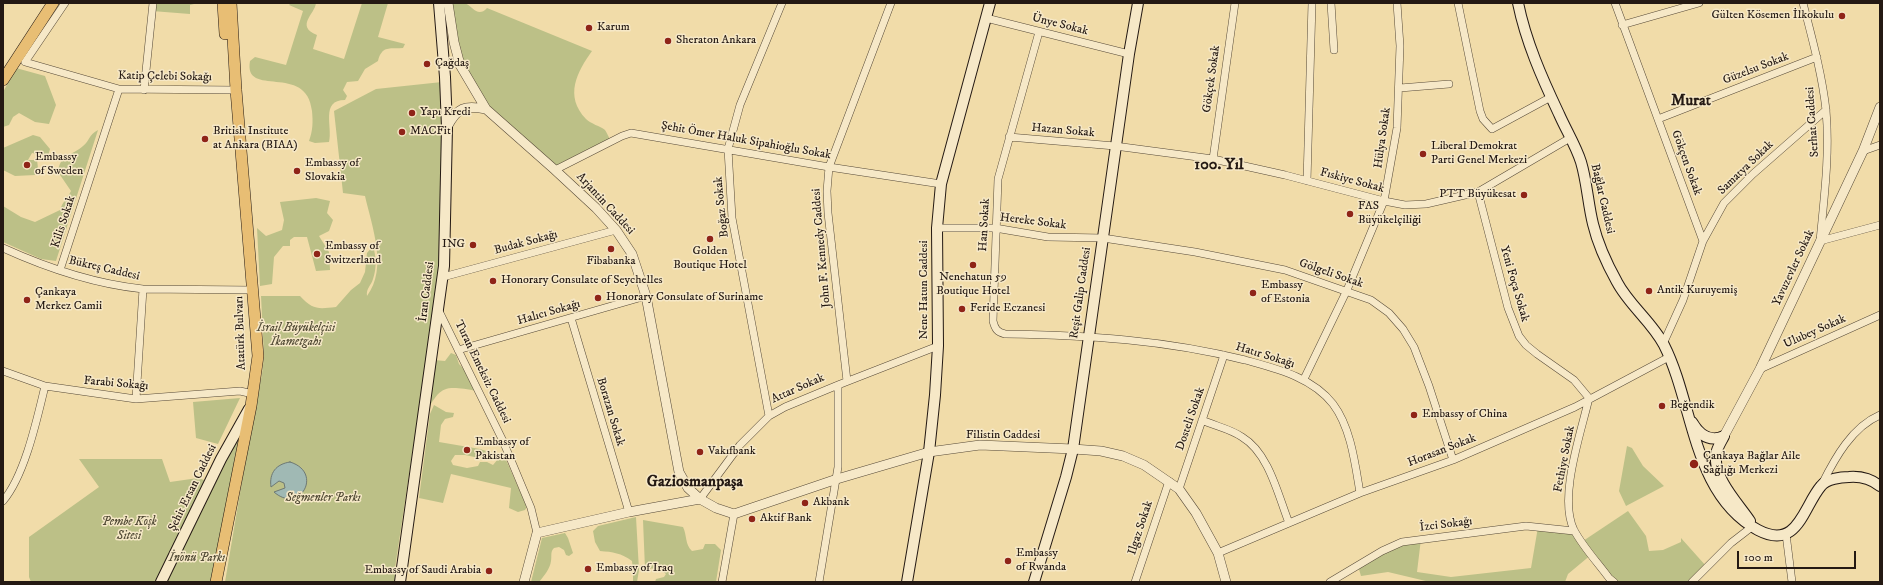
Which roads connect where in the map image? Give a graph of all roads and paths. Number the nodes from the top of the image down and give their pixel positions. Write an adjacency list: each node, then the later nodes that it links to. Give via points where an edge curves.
1 (46, 3): 23 (main road)
2 (53, 3): 23 (main road)
3 (65, 3): 33 (street, Katip Çelebi Sokağı, via 26,62)
4 (153, 3): 34 (street)
5 (223, 3): 31 (main road, Atatürk Bulvarı, via 227,59)
6 (231, 3): 31 (main road, Atatürk Bulvarı)
7 (439, 3): 40 (main road, İran Caddesi)
8 (448, 3): 37 (street, Arjantin Caddesi, via 460,65)
9 (782, 3): 45 (street, Boğaz Sokak, via 740,105)
10 (891, 3): 48 (street, John F. Kennedy Caddesi)
11 (990, 3): 22 (main road, Nene Hatun Caddesi)
12 (1138, 3): 27 (main road, Reşit Galip Caddesi)
13 (1235, 3): 47 (street, Gökçek Sokak)
14 (1312, 3): 50 (street)
15 (1331, 3): 26 (street)
16 (1397, 3): 32 (street, Hülya Sokak)
17 (1458, 3): 35 (street, via 1480,111 1492,129)
18 (1518, 3): 35 (main road, Bağlar Caddesi, via 1522,25)
19 (1615, 3): 24 (street, Gökçen Sokak)
20 (1699, 3): 24 (street)
21 (1803, 3): 28 (street, Serhat Caddesi)
22 (986, 18): 25 (street, Ünye Sokak); 51 (main road, Nene Hatun Caddesi)
23 (40, 24): 29 (main road)
24 (1622, 25): 39 (street, Gökçen Sokak)
25 (1039, 32): 27 (street, Ünye Sokak); 41 (street, Han Sokak)
26 (1334, 50)
27 (1128, 54): 44 (main road, Reşit Galip Caddesi)
28 (1817, 57): 38 (street, Serhat Caddesi); 39 (street, Güzelsu Sokak)
29 (3, 80)
30 (1449, 84): 32 (street)
31 (236, 85): 34 (street, Katip Çelebi Sokağı); 65 (main road, Atatürk Bulvarı)
32 (1400, 88): 53 (street, Hülya Sokak, via 1397,128)
33 (118, 89): 34 (street, Katip Çelebi Sokağı); 62 (street, Kilis Sokak)
34 (144, 90)
35 (1551, 97): 42 (main road, Bağlar Caddesi)
36 (1880, 107): 46 (street, Yavuzevler Sokak)
37 (486, 109): 40 (street, via 462,108 455,113); 49 (street, Arjantin Caddesi)
38 (1826, 110): 59 (street, Samatya Sokak, via 1724,203); 60 (street, Serhat Caddesi, via 1828,156)
39 (1658, 119): 59 (street, Gökçen Sokak)
40 (447, 127): 63 (main road, İran Caddesi)
41 (1009, 137): 44 (street, Hazan Sokak); 56 (street, Han Sokak, via 998,180)
42 (1570, 138): 52 (street, Fıskiye Sokak); 72 (main road, Bağlar Caddesi, via 1580,160 1592,222 1604,257 1618,285)
43 (1880, 145): 46 (street)
44 (1115, 146): 47 (street, Fıskiye Sokak); 58 (main road, Reşit Galip Caddesi)
45 (728, 149): 48 (street, Şehit Ömer Haluk Sipahioğlu Sokak); 49 (street, Şehit Ömer Haluk Sipahioğlu Sokak, via 631,133); 89 (street, Boğaz Sokak, via 732,218)
46 (1863, 151): 60 (street, Yavuzevler Sokak)
47 (1212, 159): 50 (street, Fıskiye Sokak)
48 (829, 168): 51 (street, Şehit Ömer Haluk Sipahioğlu Sokak); 80 (street, John F. Kennedy Caddesi, via 828,213)
49 (555, 170): 57 (street, Arjantin Caddesi)
50 (1307, 181): 53 (street, Fıskiye Sokak)
51 (941, 184): 55 (main road, Nene Hatun Caddesi)
52 (1478, 192): 53 (street, Fıskiye Sokak, via 1426,204 1405,205); 84 (street, Yeni Foça Sokak, via 1508,308 1519,336 1526,346 1574,380)
53 (1384, 201): 66 (street, Hülya Sokak)
54 (1880, 226): 60 (street)
55 (937, 228): 56 (street, Hereke Sokak); 73 (main road, Nene Hatun Caddesi)
56 (995, 228): 58 (street, Hereke Sokak, via 1048,237); 71 (street, Han Sokak, via 993,321 998,332)
57 (616, 230): 63 (street, Budak Sokağı); 67 (street, Arjantin Caddesi, via 632,254)
58 (1103, 238): 66 (street, Gölgeli Sokak, via 1195,252 1285,270); 71 (main road, Reşit Galip Caddesi)
59 (1703, 240): 72 (street, Samatya Sokak, via 1683,300)
60 (1820, 241): 77 (street, Yavuzevler Sokak)
61 (3, 248): 62 (street, Bükreş Caddesi)
62 (60, 270): 64 (street, Bükreş Caddesi, via 94,280)
63 (443, 277): 68 (main road, İran Caddesi)
64 (143, 289): 65 (street, Bükreş Caddesi); 85 (street)
65 (253, 290): 83 (main road, Atatürk Bulvarı, via 258,356)
66 (1347, 290): 79 (street, Hülya Sokak); 94 (street, Gölgeli Sokak, via 1371,300 1389,313 1403,329 1414,348 1429,386)
67 (646, 296): 70 (street, Halıcı Sokağı); 101 (street, Arjantin Caddesi, via 679,472 688,488)
68 (438, 309): 74 (street, Turan Emeksiz Caddesi); 114 (main road, İran Caddesi)
69 (1880, 315): 77 (street, Ulubey Sokak)
70 (571, 318): 74 (street, Halıcı Sokağı); 103 (street, Borazan Sokak)
71 (1088, 336): 75 (street, Hatır Sokağı, via 1169,344); 92 (main road, Reşit Galip Caddesi)
72 (1663, 344): 76 (main road, Bağlar Caddesi)
73 (938, 346): 80 (street, Attar Sokak); 93 (main road, Nene Hatun Caddesi)
74 (458, 350): 108 (street, Turan Emeksiz Caddesi, via 503,441 531,508)
75 (1224, 355): 79 (street, Hatır Sokağı); 90 (street, Dosteli Sokak)
76 (1669, 357): 84 (street, Horasan Sokak); 87 (main road, Bağlar Caddesi)
77 (1760, 369): 91 (street, Yavuzevler Sokak)
78 (3, 371): 82 (street, Farabi Sokağı)
79 (1304, 379): 100 (street, Hatır Sokağı, via 1322,392 1341,415 1356,464)
80 (847, 381): 81 (street, Attar Sokak)
81 (838, 385): 89 (street, Attar Sokak); 95 (street)
82 (45, 386): 85 (street, Farabi Sokağı); 102 (street, via 29,446)
83 (253, 394): 85 (street, Farabi Sokağı, via 240,391); 86 (main road, Atatürk Bulvarı)
84 (1589, 398): 94 (street, Horasan Sokak, via 1575,407); 107 (street, Fethiye Sokak, via 1570,480 1569,515)
85 (136, 399)
86 (251, 406): 112 (main road, Şehit Ersan Caddesi, via 221,459); 113 (main road, Atatürk Bulvarı)
87 (1687, 413): 91 (main road, Bağlar Caddesi, via 1698,431 1704,435 1714,440); 106 (main road, Bağlar Caddesi, via 1701,458 1714,484 1730,508)
88 (1880, 415): 97 (street, via 1857,432 1842,449)
89 (769, 416): 101 (street, Attar Sokak, via 740,445)
90 (1202, 420): 99 (street, Dosteli Sokak); 105 (street, via 1242,436 1255,447 1264,458)
91 (1724, 436): 106 (main road, via 1717,451 1718,468 1724,484)
92 (1073, 448): 93 (street, Filistin Caddesi, via 980,445); 96 (street, Filistin Caddesi, via 1123,456 1144,465); 119 (main road, Reşit Galip Caddesi)
93 (929, 452): 95 (street, Filistin Caddesi); 118 (main road, Nene Hatun Caddesi)
94 (1453, 460): 100 (street, Horasan Sokak)
95 (837, 479): 104 (street, Filistin Caddesi); 117 (street)
96 (1169, 481): 99 (street, Filistin Caddesi); 120 (street, Ilgaz Sokak)
97 (1822, 484): 98 (main road, via 1851,476 1874,481); 109 (main road, via 1798,524)
98 (1880, 486)
99 (1179, 489): 110 (street, Filistin Caddesi, via 1196,513)
100 (1360, 493): 105 (street, Horasan Sokak)
101 (700, 499): 103 (street); 104 (street)
102 (3, 500)
103 (629, 512): 108 (street)
104 (734, 514): 116 (street)
105 (1289, 523): 110 (street, Horasan Sokak)
106 (1753, 526): 109 (main road, Bağlar Caddesi, via 1766,533); 123 (street, via 1706,566)
107 (1574, 530): 111 (street, Fethiye Sokak); 122 (street, İzci Sokağı, via 1526,526 1402,542)
108 (537, 532): 115 (street, Turan Emeksiz Caddesi)
109 (1786, 534): 124 (street)
110 (1218, 553): 121 (street, Filistin Caddesi)
111 (1610, 581)
112 (161, 582)
113 (216, 582)
114 (400, 582)
115 (524, 582)
116 (722, 582)
117 (819, 582)
118 (907, 582)
119 (1034, 582)
120 (1135, 582)
121 (1226, 582)
122 (1330, 582)
123 (1692, 582)
124 (1792, 582)

